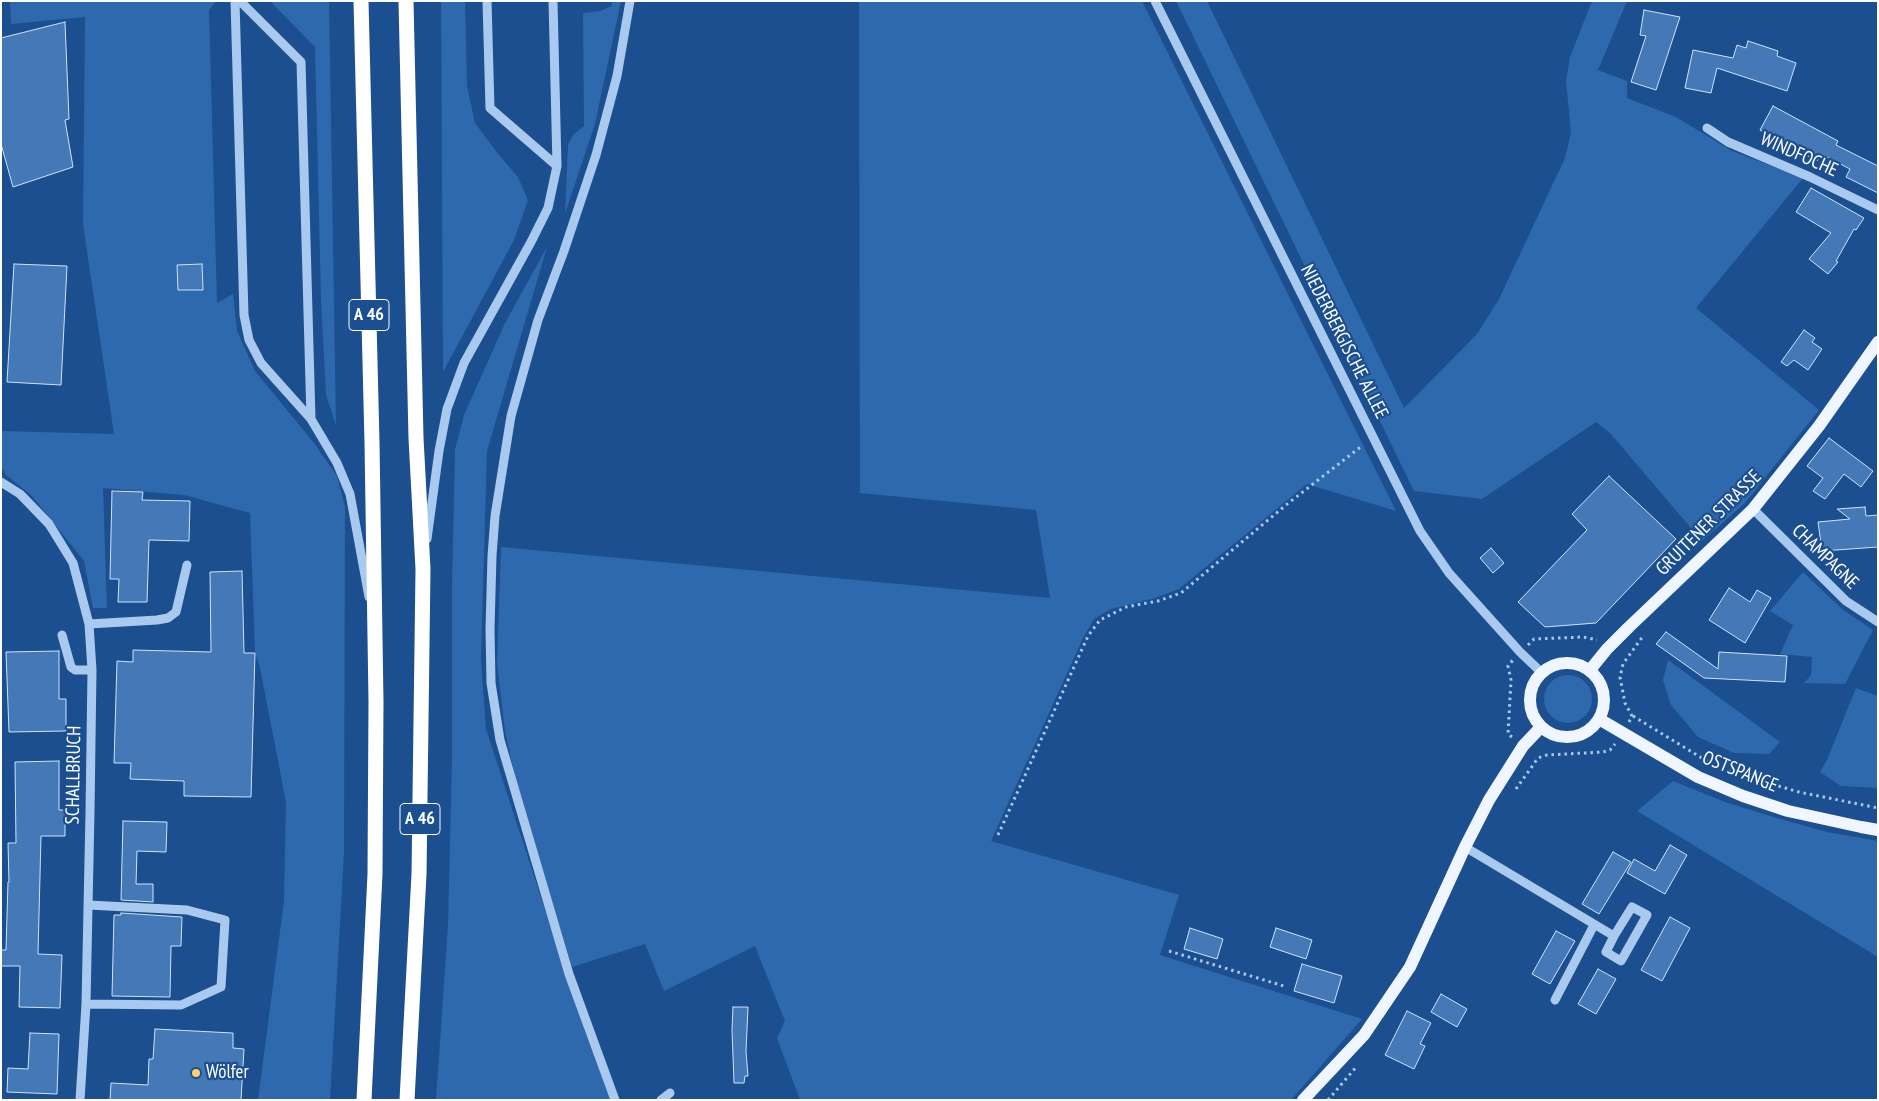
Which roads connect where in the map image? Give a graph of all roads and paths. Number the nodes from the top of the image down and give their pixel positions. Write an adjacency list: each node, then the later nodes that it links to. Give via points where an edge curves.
1 (235, 1): 13 (street, via 244,315 249,340 261,363)
2 (240, 1): 13 (street, via 302,62)
3 (361, 1): 21 (highway, A 46)
4 (406, 1): 18 (highway, A 46, via 416,438)
5 (487, 1): 10 (street, via 490,108)
6 (553, 1): 10 (street)
7 (630, 1): 44 (street, via 617,76 596,155 538,320 511,416 495,516 490,629 491,683 500,740 569,974)
8 (1155, 1): 14 (street, NIEDERBERGISCHE ALLEE)
9 (1707, 128): 11 (street, WINDFOCHE, via 1728,142)
10 (558, 166): 18 (street, via 548,208 464,363 447,409)
11 (1878, 210)
12 (1878, 342): 16 (main road, GRUITENER STRASSE, via 1819,426)
13 (311, 419): 21 (street, via 337,463 350,494)
14 (1373, 437): 25 (street, NIEDERBERGISCHE ALLEE, via 1434,553); 31 (path, via 1182,593 1126,607 1100,620 1088,636)
15 (1, 482): 20 (street, SCHALLBRUCH, via 20,494 49,524 73,563)
16 (1753, 510): 19 (street, CHAMPAGNE, via 1846,601); 24 (main road, GRUITENER STRASSE, via 1629,627)
17 (187, 565): 20 (street, via 176,612 168,618)
18 (423, 569): 43 (highway, A 46, via 420,874)
19 (1878, 622)
20 (89, 624): 23 (street, SCHALLBRUCH)
21 (375, 628): 42 (highway, A 46, via 375,874)
22 (62, 635): 23 (street, via 71,667)
23 (92, 670): 33 (street, SCHALLBRUCH)
24 (1590, 670): 25 (main road, via 1563,662); 27 (main road, via 1600,682 1604,696)
25 (1541, 672): 28 (main road, via 1531,689 1530,704 1534,718)
26 (1632, 716): 29 (path, via 1734,773 1799,792)
27 (1599, 719): 28 (main road, via 1585,733 1571,737 1556,736); 30 (main road, OSTSPANGE, via 1698,777 1743,796 1788,811)
28 (1542, 727): 32 (main road, via 1507,769)
29 (1878, 808)
30 (1878, 830)
31 (998, 835)
32 (1465, 847): 34 (street); 46 (main road, via 1410,967 1364,1035)
33 (88, 905): 39 (street, SCHALLBRUCH); 39 (street, via 187,910 225,920 221,987 182,1005)
34 (1594, 925): 35 (street); 38 (street)
35 (1614, 936): 35 (street, via 1606,952 1621,961 1647,915 1632,907)
36 (1169, 951): 37 (path)
37 (1287, 987)
38 (1555, 1000)
39 (86, 1004): 41 (street, SCHALLBRUCH)
40 (670, 1093): 45 (street)
41 (80, 1100)
42 (364, 1100)
43 (407, 1100)
44 (615, 1100)
45 (661, 1100)
46 (1303, 1100)

